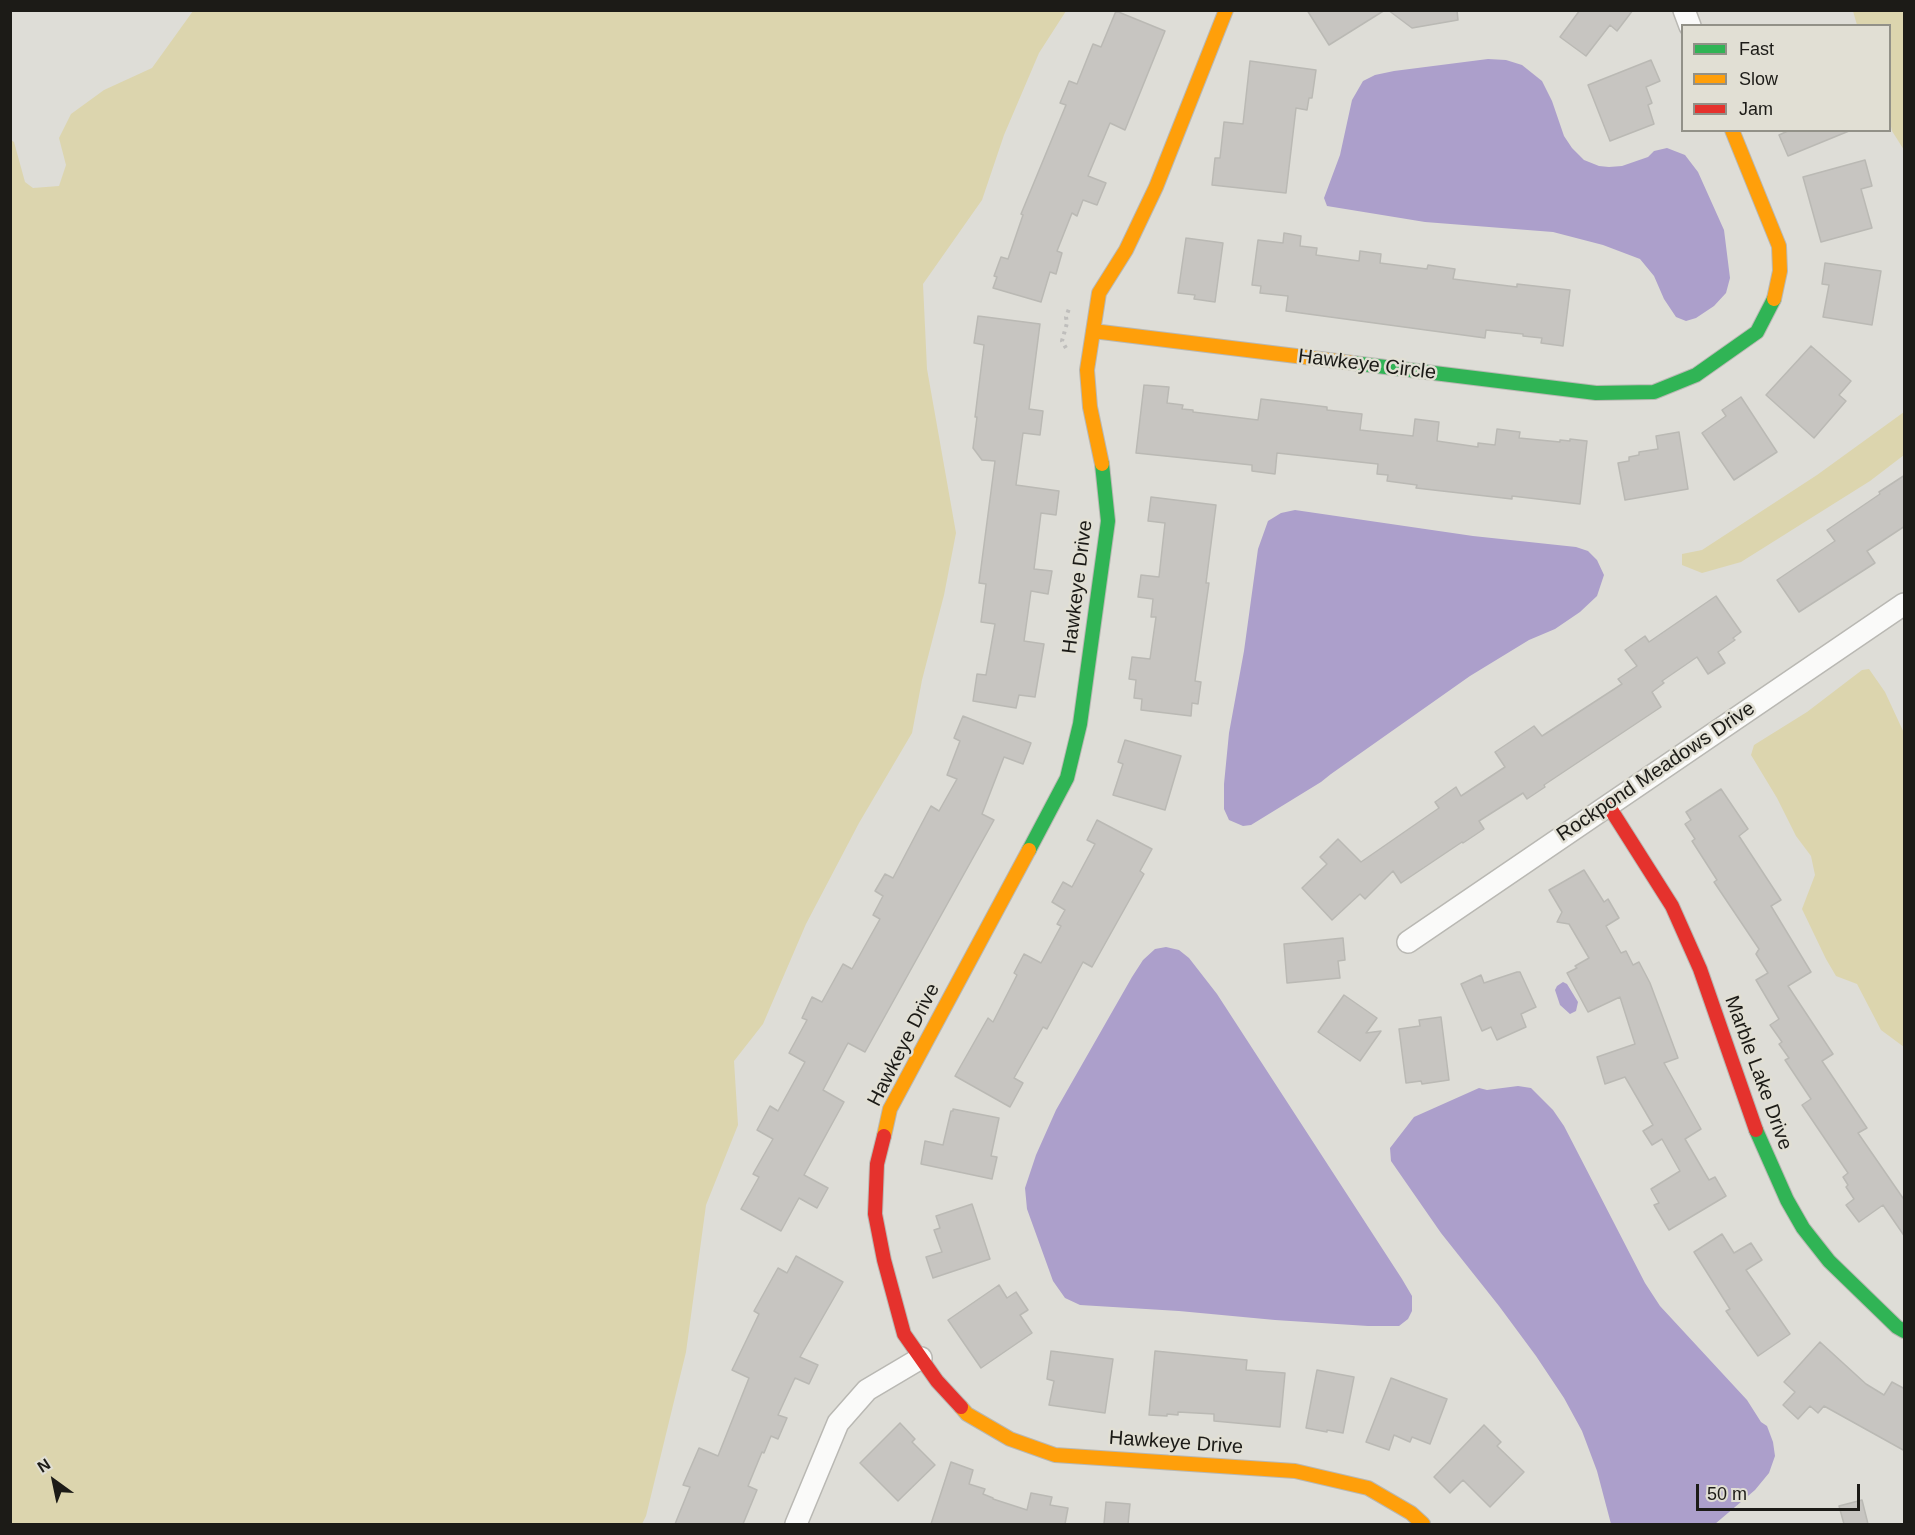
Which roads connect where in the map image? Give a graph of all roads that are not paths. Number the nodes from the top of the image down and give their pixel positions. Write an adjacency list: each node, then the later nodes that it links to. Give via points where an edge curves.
1 (1226, 10): 3 (street, via 1156,187 1126,250 1099,293)
2 (1733, 132): 3 (street, Hawkeye Circle, via 1779,246 1780,271 1773,303 1757,332 1696,375 1654,392 1596,393)
3 (1093, 331): 8 (street, Hawkeye Drive, via 1087,370 1090,407 1106,475 1108,521 1080,724 1070,768 890,1108 878,1164 875,1214 884,1260 904,1334)
4 (1905, 604): 5 (street, Rockpond Meadows Drive)
5 (1608, 805): 6 (street, Rockpond Meadows Drive); 7 (street, Marble Lake Drive, via 1672,906 1700,969 1762,1148 1786,1200 1829,1261 1896,1327)
6 (1408, 942)
7 (1905, 1331)
8 (921, 1358): 9 (street, via 867,1390 838,1423); 10 (street, Hawkeye Drive, via 967,1414 1010,1439 1055,1455 1295,1471 1368,1488)
9 (796, 1524)
10 (1423, 1524)

